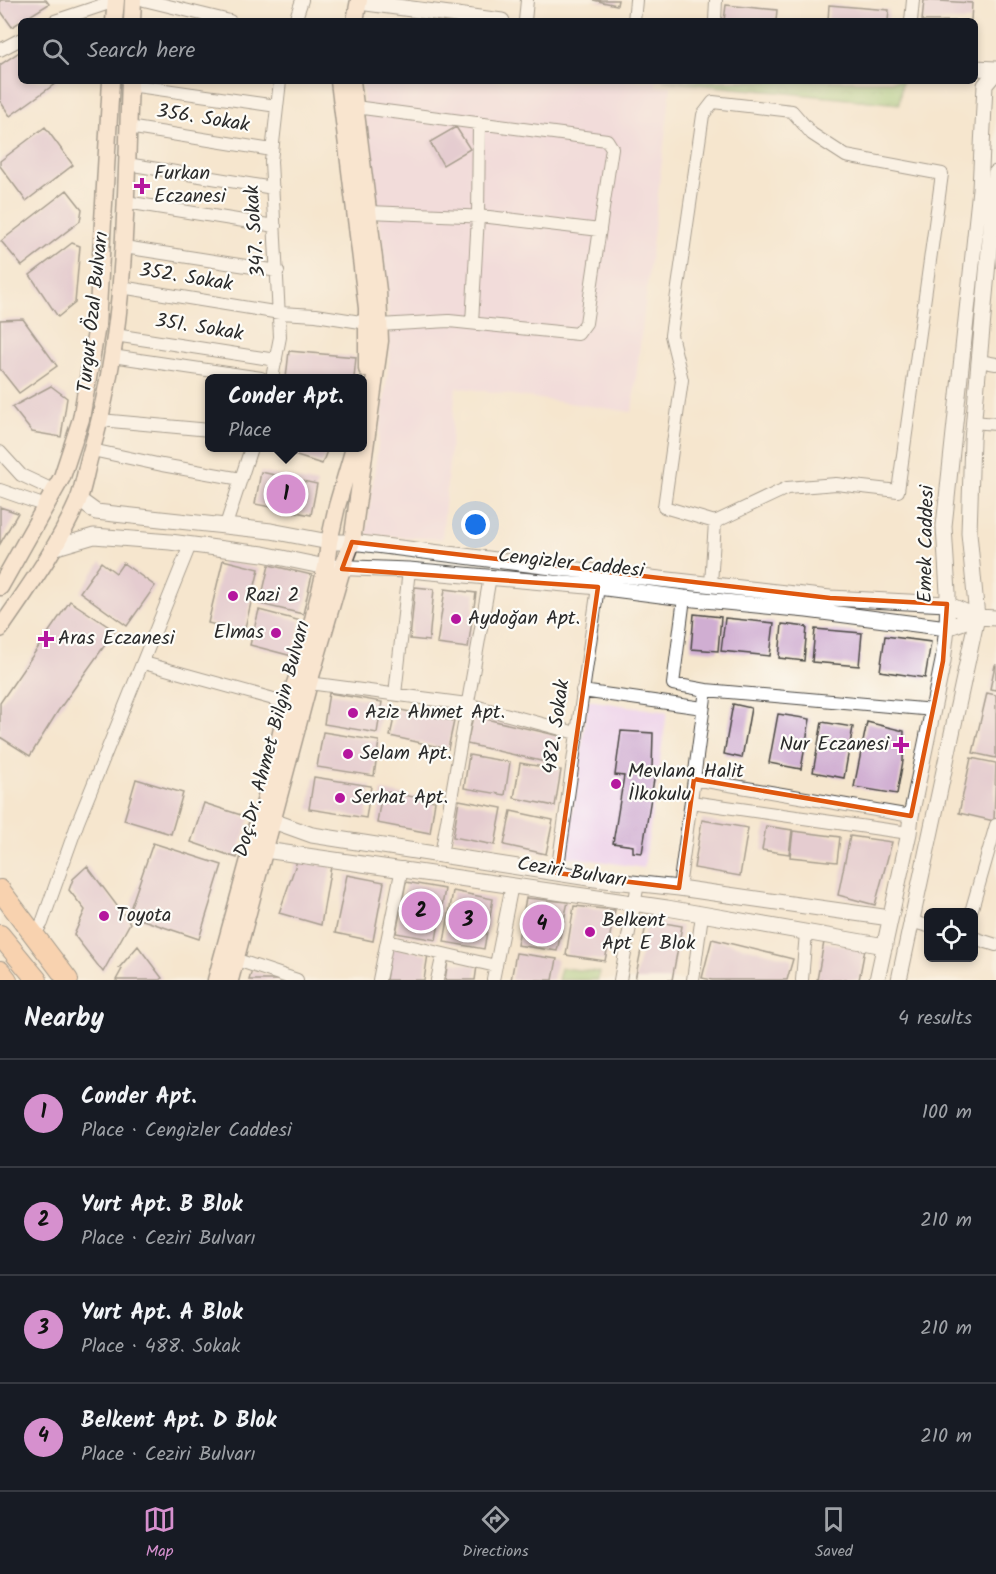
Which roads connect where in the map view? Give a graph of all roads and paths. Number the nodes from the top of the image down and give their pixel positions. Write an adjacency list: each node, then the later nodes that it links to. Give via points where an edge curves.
1 (114, 0): 10 (street); 11 (main road)
2 (133, 0): 12 (main road)
3 (144, 0): 13 (street)
4 (302, 0): 14 (street)
5 (527, 0): 18 (street)
6 (636, 0): 19 (street)
7 (716, 0): 20 (street)
8 (914, 0): 21 (street)
9 (355, 1): 15 (main road); 16 (main road); 17 (street)
10 (63, 18)
11 (114, 18)
12 (132, 18)
13 (218, 18)
14 (296, 18)
15 (345, 18)
16 (355, 18)
17 (479, 18)
18 (525, 18)
19 (634, 18)
20 (715, 18)
21 (911, 18)
22 (18, 41): 23 (street)
23 (0, 51)
24 (978, 68): 25 (street)
25 (996, 70): 88 (street, Emek Caddesi, via 985,85 980,189 944,526)
26 (111, 84): 72 (main road, Turgut Özal Bulvarı, via 97,326 81,419)
27 (130, 84): 35 (main road, Turgut Özal Bulvarı)
28 (136, 84): 32 (street)
29 (277, 84): 32 (street, 347. Sokak)
30 (339, 84): 51 (main road, Doç.Dr. Ahmet Bilgin Bulvarı, via 367,308)
31 (352, 84): 33 (main road, Doç.Dr. Ahmet Bilgin Bulvarı)
32 (277, 106): 36 (street, 347. Sokak)
33 (355, 107): 34 (street); 41 (main road, Doç.Dr. Ahmet Bilgin Bulvarı)
34 (479, 123): 42 (street); 44 (street, via 607,140 612,148)
35 (128, 128): 36 (street, 356. Sokak); 37 (main road, Turgut Özal Bulvarı)
36 (272, 150): 39 (street, 347. Sokak)
37 (127, 164): 39 (street); 40 (main road, Turgut Özal Bulvarı)
38 (996, 173): 46 (street)
39 (273, 188): 43 (street, 347. Sokak)
40 (126, 202): 43 (street); 45 (main road, Turgut Özal Bulvarı)
41 (369, 212): 42 (street); 51 (main road, Doç.Dr. Ahmet Bilgin Bulvarı, via 378,291)
42 (478, 216): 44 (street); 50 (street)
43 (275, 226): 47 (street, 347. Sokak)
44 (600, 230): 50 (street, 352. Sokak, via 586,322 578,334)
45 (124, 247): 47 (street); 48 (main road, Turgut Özal Bulvarı)
46 (992, 257): 55 (street)
47 (278, 271): 49 (street, 347. Sokak)
48 (121, 287): 49 (street, 352. Sokak); 52 (main road, Turgut Özal Bulvarı)
49 (280, 313): 51 (street, 352. Sokak); 54 (street, 347. Sokak)
50 (472, 323): 51 (street, 352. Sokak)
51 (373, 324): 59 (main road, Doç.Dr. Ahmet Bilgin Bulvarı); 64 (main road, Doç.Dr. Ahmet Bilgin Bulvarı, via 378,353)
52 (115, 335): 53 (main road, Turgut Özal Bulvarı); 54 (street, 351. Sokak)
53 (112, 356): 57 (street); 60 (main road, Turgut Özal Bulvarı)
54 (276, 360): 58 (street, 347. Sokak)
55 (979, 361): 56 (street); 61 (street)
56 (996, 364)
57 (234, 374)
58 (273, 374)
59 (367, 375)
60 (100, 420): 63 (street); 65 (main road, Turgut Özal Bulvarı)
61 (973, 422): 62 (street); 89 (street, via 969,533)
62 (996, 424)
63 (205, 430)
64 (367, 433)
65 (92, 450): 70 (street); 73 (main road, Turgut Özal Bulvarı)
66 (249, 452): 70 (street)
67 (353, 452): 77 (main road, Doç.Dr. Ahmet Bilgin Bulvarı)
68 (364, 452): 78 (main road, Doç.Dr. Ahmet Bilgin Bulvarı)
69 (0, 453): 72 (street, via 21,475)
70 (240, 479): 76 (street)
71 (0, 490): 74 (street)
72 (55, 491): 74 (main road, Turgut Özal Bulvarı)
73 (78, 499): 76 (street, Cengizler Caddesi, via 96,512); 80 (main road, Turgut Özal Bulvarı)
74 (46, 506): 85 (main road, Turgut Özal Bulvarı)
75 (715, 522): 75 (street, via 664,507 682,380 671,335 703,115 713,102 792,111 812,134 846,156 942,174 898,491 836,484 787,488); 84 (street)
76 (226, 525): 77 (street, Cengizler Caddesi)
77 (328, 542): 78 (street, Cengizler Caddesi); 81 (main road, Doç.Dr. Ahmet Bilgin Bulvarı)
78 (352, 542): 81 (main road, Doç.Dr. Ahmet Bilgin Bulvarı); 84 (street, Cengizler Caddesi)
79 (190, 545): 80 (street, Cengizler Caddesi, via 94,536); 81 (street, Cengizler Caddesi); 93 (street)
80 (53, 549): 92 (main road, Turgut Özal Bulvarı)
81 (334, 568): 82 (street, Cengizler Caddesi); 94 (main road, Doç.Dr. Ahmet Bilgin Bulvarı); 98 (main road, Doç.Dr. Ahmet Bilgin Bulvarı)
82 (409, 570): 83 (street, Cengizler Caddesi); 97 (street)
83 (490, 577): 86 (street, Cengizler Caddesi); 99 (street)
84 (711, 584): 88 (street, Cengizler Caddesi)
85 (0, 587)
86 (598, 587): 87 (street, Cengizler Caddesi); 96 (street, 482. Sokak)
87 (684, 598): 91 (street, Cengizler Caddesi); 95 (street, via 674,684)
88 (947, 604): 89 (street, Cengizler Caddesi); 91 (street, Emek Caddesi)
89 (977, 617): 90 (street, Cengizler Caddesi); 91 (street, Cengizler Caddesi); 121 (street)
90 (996, 618)
91 (947, 628): 101 (street, Emek Caddesi)
92 (0, 629)
93 (144, 663): 98 (street); 125 (street)
94 (309, 683): 97 (street); 106 (main road, Doç.Dr. Ahmet Bilgin Bulvarı)
95 (706, 690): 100 (street); 101 (street)
96 (582, 692): 100 (street); 102 (street, 482. Sokak)
97 (395, 694): 99 (street)
98 (288, 703): 106 (main road, Doç.Dr. Ahmet Bilgin Bulvarı)
99 (466, 704): 102 (street); 110 (street)
100 (703, 708): 103 (street)
101 (934, 710): 105 (street, Emek Caddesi)
102 (576, 733): 112 (street, 482. Sokak)
103 (693, 779): 104 (street); 105 (street)
104 (691, 802): 108 (street); 115 (street)
105 (911, 816): 108 (street, Emek Caddesi)
106 (267, 817): 109 (main road, Doç.Dr. Ahmet Bilgin Bulvarı); 110 (street, Ceziri Bulvarı, via 312,835)
107 (996, 825): 118 (street)
108 (909, 833): 120 (street, Emek Caddesi)
109 (259, 847): 111 (street, Ceziri Bulvarı); 131 (main road, Doç.Dr. Ahmet Bilgin Bulvarı); 137 (main road, Doç.Dr. Ahmet Bilgin Bulvarı)
110 (441, 855): 112 (street, Ceziri Bulvarı)
111 (402, 868): 114 (street, Ceziri Bulvarı); 127 (street)
112 (556, 873): 113 (street, Ceziri Bulvarı)
113 (638, 884): 115 (street, Ceziri Bulvarı); 117 (street)
114 (512, 885): 117 (street, Ceziri Bulvarı); 132 (street)
115 (679, 888): 120 (street, Ceziri Bulvarı)
116 (0, 890): 125 (highway)
117 (633, 903): 119 (street, Ceziri Bulvarı); 143 (street)
118 (972, 908)
119 (702, 915): 123 (street, Ceziri Bulvarı); 144 (street)
120 (890, 918): 129 (street, Emek Caddesi)
121 (910, 921): 122 (street); 147 (street)
122 (924, 925)
123 (806, 933): 129 (street, Ceziri Bulvarı); 145 (street)
124 (0, 935): 135 (highway)
125 (34, 935): 136 (highway)
126 (978, 939): 128 (street)
127 (387, 941): 130 (street); 140 (street)
128 (996, 945)
129 (885, 946): 146 (street, Emek Caddesi)
130 (443, 954): 132 (street); 141 (street)
131 (234, 959): 138 (main road, Doç.Dr. Ahmet Bilgin Bulvarı); 139 (street)
132 (496, 966): 142 (street)
133 (0, 971): 134 (highway)
134 (7, 980)
135 (37, 980)
136 (68, 980)
137 (216, 980)
138 (230, 980)
139 (297, 980)
140 (379, 980)
141 (437, 980)
142 (493, 980)
143 (620, 980)
144 (693, 980)
145 (802, 980)
146 (877, 980)
147 (899, 980)

